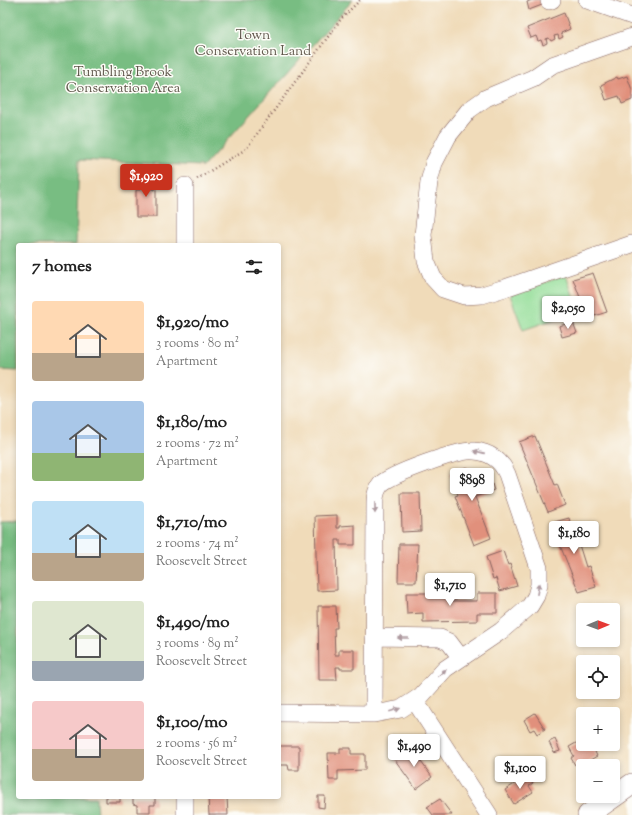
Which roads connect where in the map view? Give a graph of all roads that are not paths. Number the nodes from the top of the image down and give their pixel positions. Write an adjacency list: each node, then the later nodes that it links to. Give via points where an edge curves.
1 (587, 0): 2 (street)
2 (632, 16)
3 (632, 37): 6 (street, via 552,65 534,78 486,98 469,110 448,136 434,163 429,182 423,235 424,252 433,278 443,289 464,296 482,295 505,288)
4 (185, 186): 5 (street)
5 (185, 243)
6 (632, 244)
7 (374, 637): 8 (street, one-way to 7, via 449,642 440,638); 8 (street, one-way to 7, via 517,618 534,601 539,585 538,568 507,474 498,460 480,452 460,452 399,474 386,480 377,490); 11 (street)
8 (461, 658): 9 (street, one-way to 8, via 440,674)
9 (415, 701): 11 (street, one-way to 9, via 395,711); 16 (street)
10 (281, 713): 11 (street)
11 (374, 714)
12 (632, 784): 14 (main road)
13 (185, 799): 15 (street)
14 (599, 812)
15 (185, 815)
16 (489, 815)

